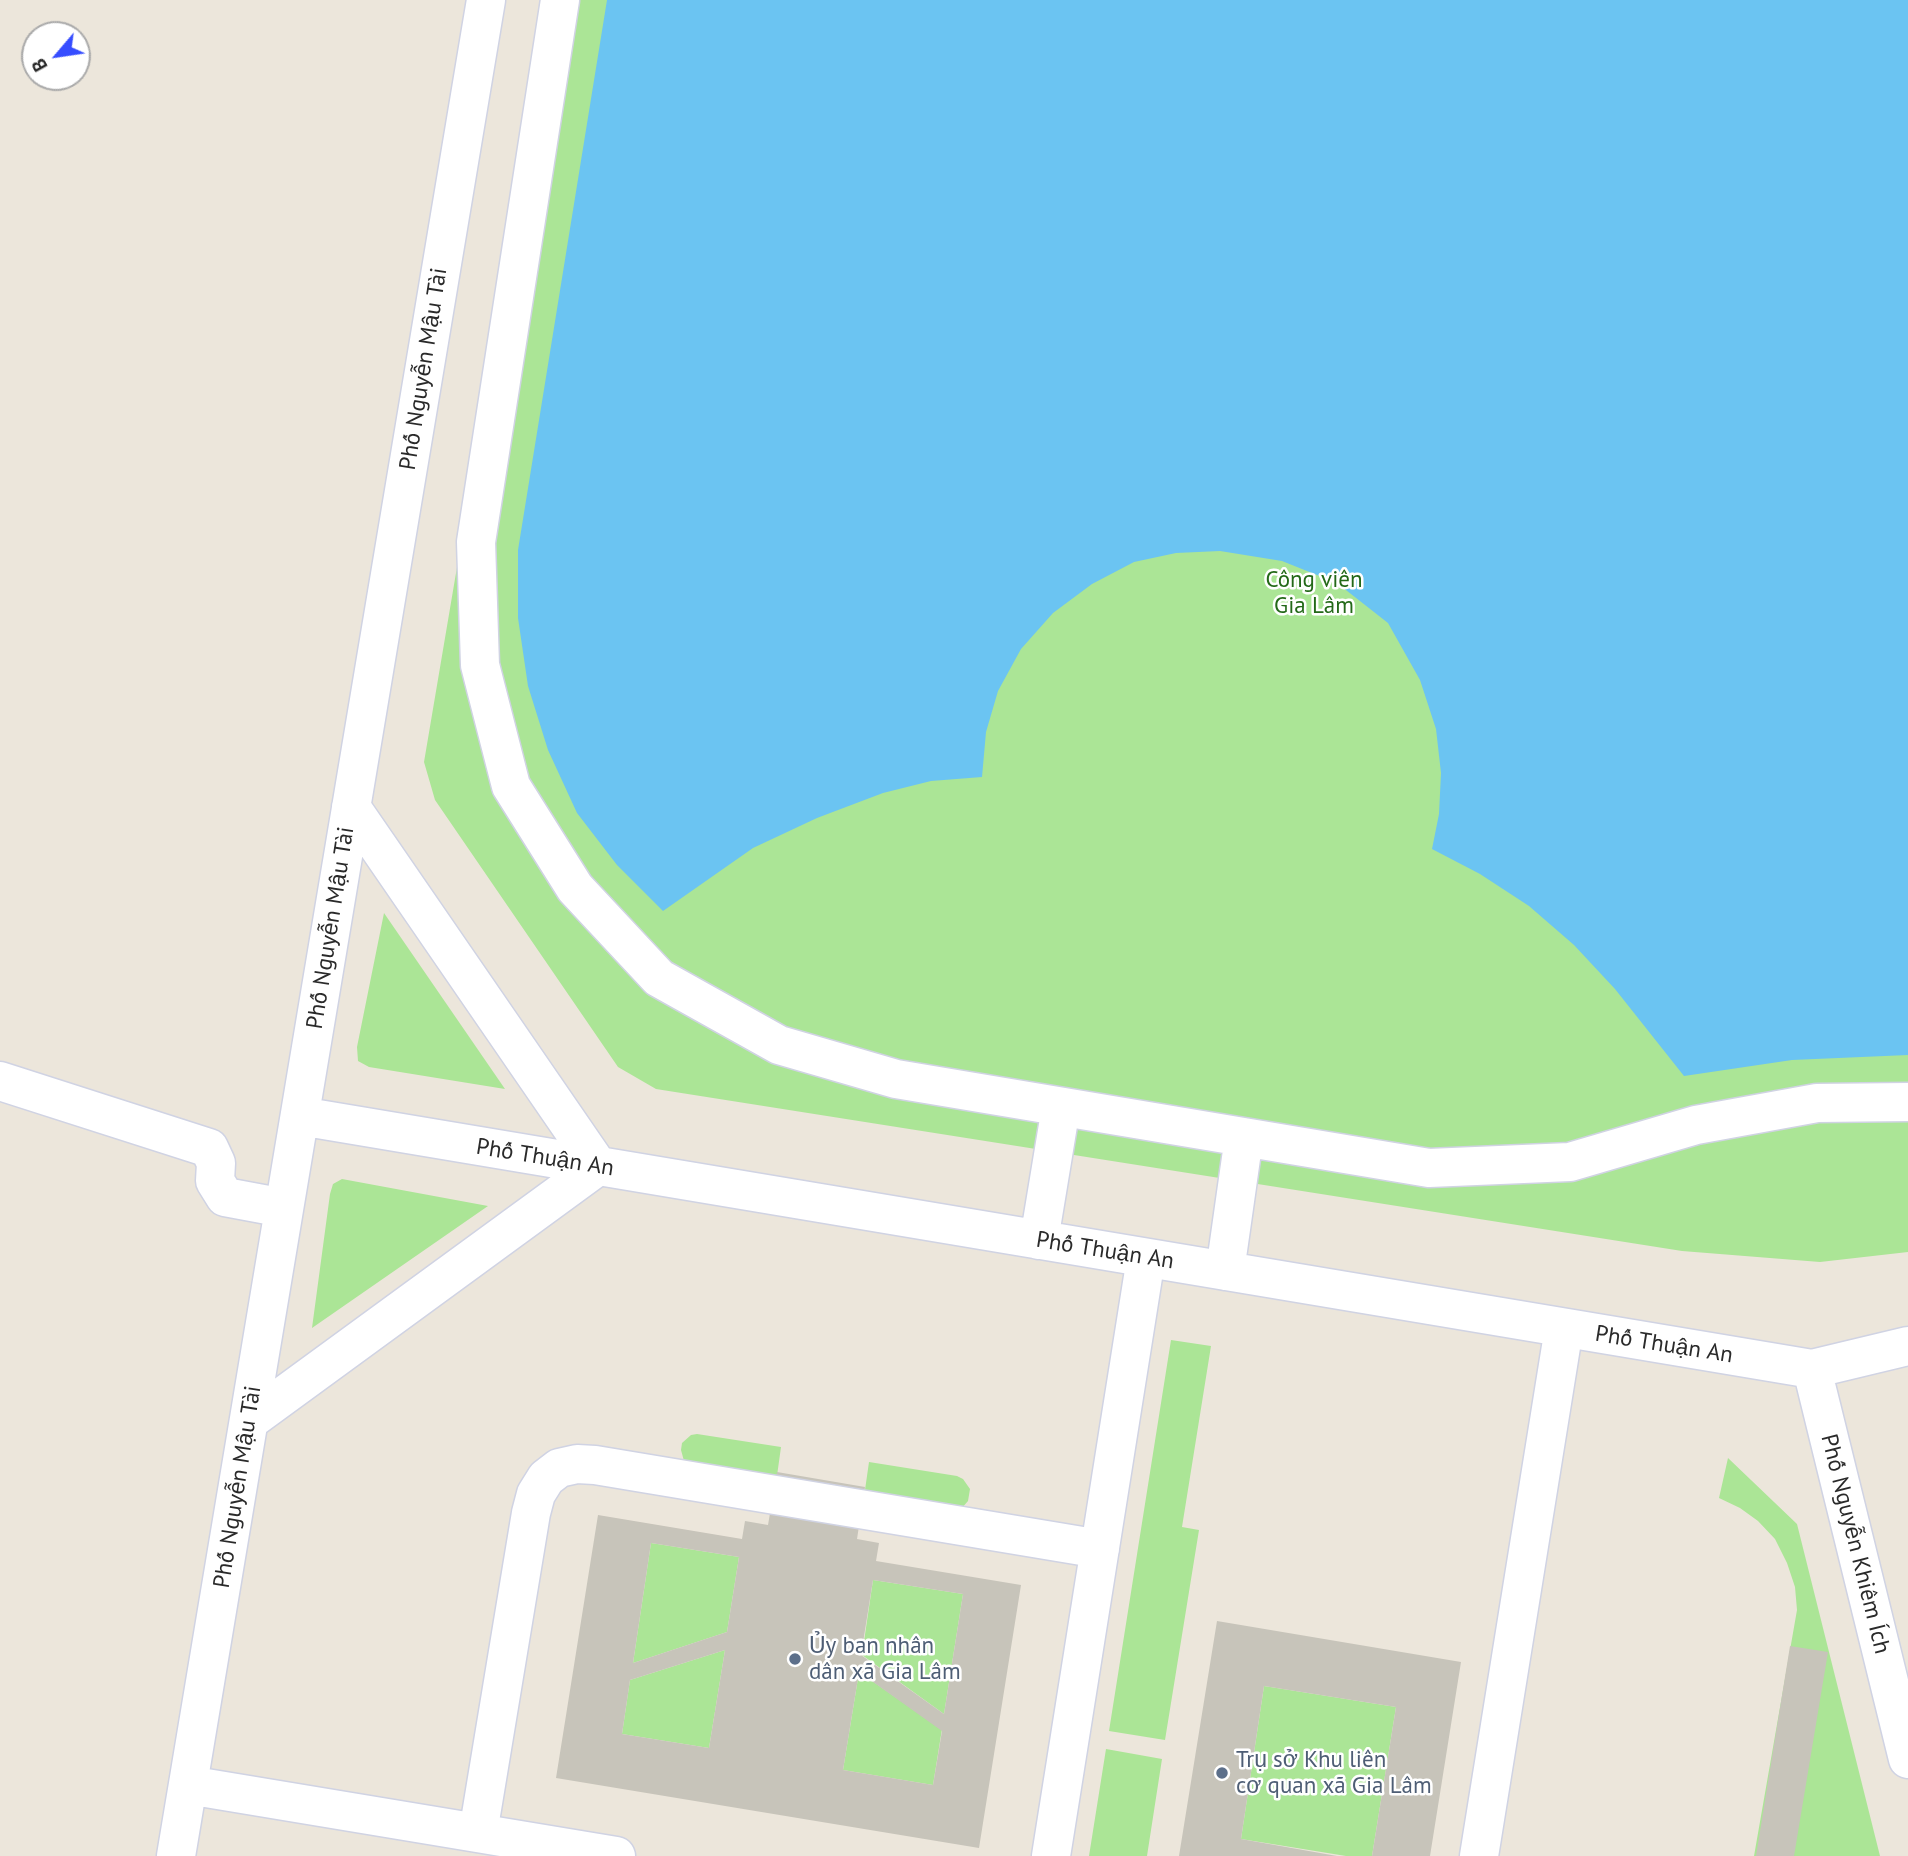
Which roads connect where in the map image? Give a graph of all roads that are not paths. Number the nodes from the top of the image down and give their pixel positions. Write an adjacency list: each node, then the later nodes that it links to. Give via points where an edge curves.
1 (486, 0): 3 (street, Phố Nguyễn Mậu Tài)
2 (560, 0): 6 (street, via 476,542 481,665 511,786 575,888 659,978 779,1045 895,1079)
3 (351, 807): 7 (street, Phố Nguyễn Mậu Tài); 9 (street)
4 (0, 1081): 10 (street, via 209,1148 216,1163 215,1181 225,1197)
5 (1908, 1102): 8 (street, via 1817,1103 1696,1125 1570,1162 1429,1168)
6 (1061, 1107): 8 (street); 11 (street)
7 (300, 1116): 9 (street, Phố Thuận An); 10 (street, Phố Nguyễn Mậu Tài)
8 (1244, 1137): 13 (street)
9 (598, 1166): 11 (street, Phố Thuận An); 17 (street)
10 (284, 1208): 17 (street, Phố Nguyễn Mậu Tài)
11 (1039, 1240): 12 (street, Phố Thuận An)
12 (1146, 1258): 13 (street, Phố Thuận An); 18 (street)
13 (1225, 1271): 14 (street, Phố Thuận An)
14 (1564, 1328): 16 (street, Phố Thuận An); 26 (street)
15 (1908, 1346): 16 (street, Phố Thuận An)
16 (1812, 1369): 19 (street, Phố Nguyễn Khiêm Ích)
17 (249, 1421): 21 (street, Phố Nguyễn Mậu Tài)
18 (1100, 1549): 22 (street, via 595,1465 559,1468 546,1478 531,1513); 25 (street)
19 (1894, 1640): 20 (street, Phố Nguyễn Khiêm Ích)
20 (1908, 1759)
21 (188, 1784): 22 (street); 23 (street, Phố Nguyễn Mậu Tài)
22 (478, 1833): 24 (street)
23 (176, 1856)
24 (616, 1856)
25 (1051, 1856)
26 (1479, 1856)

